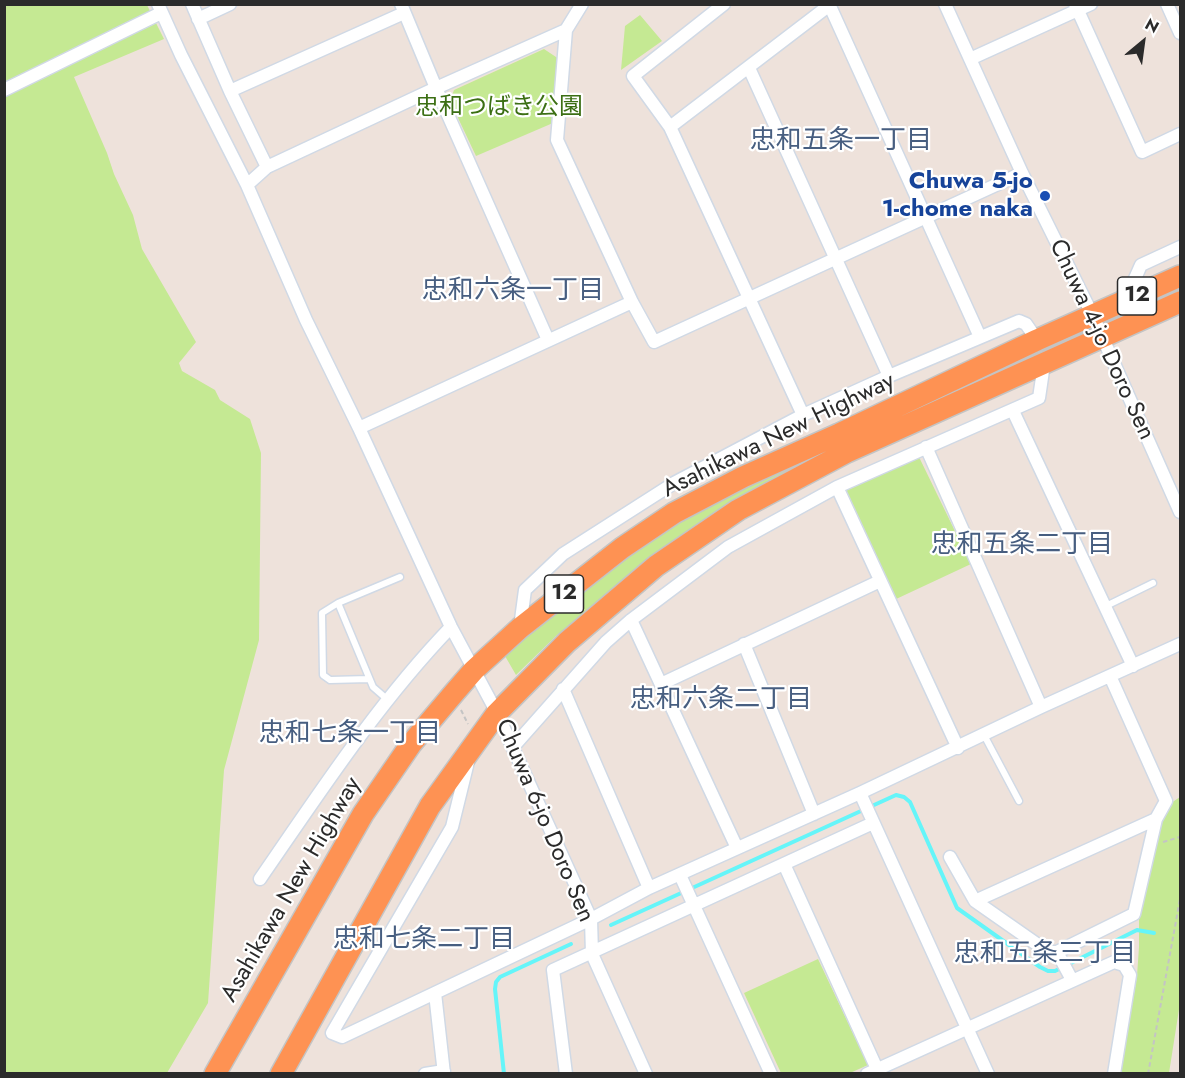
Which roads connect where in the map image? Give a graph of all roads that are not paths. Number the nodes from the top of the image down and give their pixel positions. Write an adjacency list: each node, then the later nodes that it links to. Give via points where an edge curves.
1 (192, 4): 12 (street)
2 (230, 4): 12 (street)
3 (582, 4): 13 (street)
4 (724, 4): 20 (street, via 633,76)
5 (945, 4): 15 (street, Chuwa 4-jo Doro Sen)
6 (1091, 4): 10 (street)
7 (1167, 4): 14 (street)
8 (830, 5): 16 (street); 25 (street)
9 (402, 8): 17 (street); 19 (street)
10 (1076, 8): 15 (street); 21 (street, via 1142,152)
11 (159, 9): 18 (street); 24 (street, Chuwa 6-jo Doro Sen)
12 (198, 19): 19 (street)
13 (566, 30): 17 (street); 30 (street, via 557,140)
14 (1180, 33)
15 (970, 59): 23 (street, Chuwa 4-jo Doro Sen)
16 (749, 68): 20 (street); 27 (street)
17 (435, 88): 22 (street); 36 (street)
18 (4, 90)
19 (230, 92): 22 (street)
20 (670, 127): 29 (street)
21 (1180, 134)
22 (267, 167): 24 (street)
23 (1022, 173): 25 (street); 33 (street, Chuwa 4-jo Doro Sen)
24 (247, 185): 42 (street, Chuwa 6-jo Doro Sen)
25 (925, 218): 27 (street); 34 (street)
26 (1180, 247): 31 (street, via 1141,265)
27 (835, 260): 29 (street); 39 (street)
28 (1180, 276): 31 (highway, Asahikawa New Highway / 12)
29 (748, 299): 30 (street, via 654,342); 41 (street)
30 (632, 302): 36 (street)
31 (1124, 302): 33 (highway, Asahikawa New Highway / 12)
32 (1180, 302): 35 (highway, Asahikawa New Highway / 12)
33 (1093, 316): 35 (street, Chuwa 4-jo Doro Sen); 37 (highway, Asahikawa New Highway / 12)
34 (980, 337): 37 (street, via 1019,321 1026,324); 39 (street)
35 (1102, 337): 38 (highway, Asahikawa New Highway / 12); 45 (street, Chuwa 4-jo Doro Sen)
36 (548, 340): 42 (street)
37 (1037, 340): 53 (highway, Asahikawa New Highway / 12, via 674,513 622,548)
38 (1044, 364): 40 (street, via 1039,398); 64 (highway, Asahikawa New Highway / 12, via 847,452 738,510 657,566 567,642)
39 (889, 376): 41 (street)
40 (1013, 411): 43 (street); 50 (street)
41 (803, 415): 53 (street, via 674,483 563,554 525,590)
42 (359, 428): 52 (street, Chuwa 6-jo Doro Sen)
43 (926, 447): 44 (street); 63 (street)
44 (837, 487): 47 (street); 51 (street, via 728,547)
45 (1180, 512)
46 (400, 577): 49 (lane)
47 (880, 581): 54 (street); 68 (street)
48 (1152, 583): 50 (lane)
49 (338, 603): 59 (lane); 59 (lane, via 322,613 322,675 330,680)
50 (1105, 607): 56 (street)
51 (631, 620): 60 (street); 61 (street)
52 (451, 627): 57 (street, Chuwa 6-jo Doro Sen); 62 (street)
53 (520, 628): 57 (highway, Asahikawa New Highway / 12)
54 (744, 644): 60 (street); 71 (street)
55 (1180, 644): 56 (street)
56 (1133, 666): 58 (street)
57 (474, 670): 64 (street, Chuwa 6-jo Doro Sen); 88 (highway, Asahikawa New Highway / 12, via 411,744 363,814)
58 (1110, 676): 63 (street); 72 (street, via 1166,801)
59 (369, 679): 62 (lane)
60 (661, 684): 73 (street)
61 (563, 689): 67 (street); 78 (street)
62 (388, 700): 76 (street)
63 (1041, 707): 65 (street)
64 (497, 713): 66 (highway, Asahikawa New Highway / 12); 67 (street, Chuwa 6-jo Doro Sen)
65 (984, 735): 68 (street); 69 (lane)
66 (474, 746): 84 (street, via 452,826 332,1033 342,1037); 89 (highway, Asahikawa New Highway / 12, via 430,806)
67 (513, 747): 81 (street, Chuwa 6-jo Doro Sen)
68 (958, 748): 70 (street)
69 (1019, 801)
70 (866, 808): 71 (street); 75 (street); 85 (street)
71 (814, 814): 73 (street)
72 (1156, 819): 80 (street); 83 (street, via 1134,914)
73 (737, 848): 77 (street)
74 (950, 857): 80 (street)
75 (784, 864): 79 (street); 86 (street)
76 (260, 879)
77 (681, 880): 78 (street); 79 (street)
78 (649, 888): 81 (street)
79 (691, 901): 82 (street); 93 (street)
80 (975, 901): 83 (street)
81 (591, 919): 82 (street, Chuwa 6-jo Doro Sen); 84 (street)
82 (592, 954): 91 (street, via 553,970); 92 (street, Chuwa 6-jo Doro Sen)
83 (1064, 966): 85 (street); 95 (street, via 1114,962 1124,965 1130,975)
84 (435, 993): 87 (street)
85 (966, 1028): 86 (street); 94 (street)
86 (872, 1071)
87 (444, 1072): 90 (street)
88 (215, 1074)
89 (281, 1074)
90 (425, 1074)
91 (566, 1074)
92 (646, 1074)
93 (771, 1074)
94 (988, 1074)
95 (1113, 1074)

